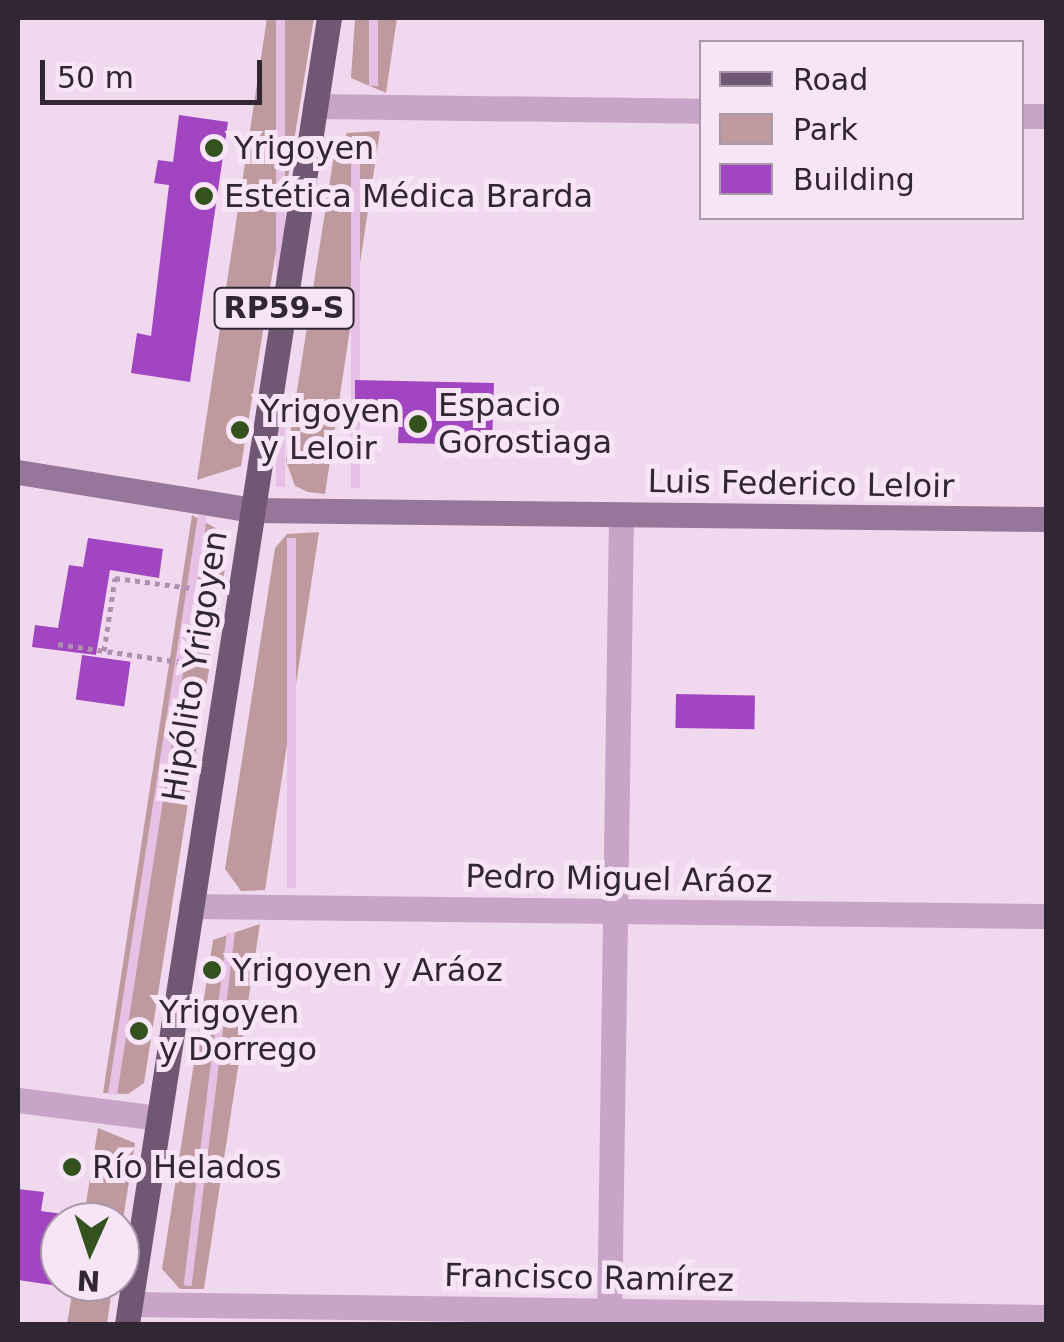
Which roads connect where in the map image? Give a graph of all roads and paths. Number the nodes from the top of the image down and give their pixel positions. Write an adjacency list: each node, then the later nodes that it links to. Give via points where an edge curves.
1 (329, 18): 2 (main road, Hipólito Yrigoyen / RP59-S)
2 (315, 106): 3 (street); 5 (main road, Hipólito Yrigoyen / RP59-S)
3 (699, 112)
4 (18, 472): 5 (street, Luis Federico Leloir)
5 (252, 510): 6 (street, Luis Federico Leloir); 12 (main road, Hipólito Yrigoyen / RP59-S)
6 (621, 515): 7 (street, Luis Federico Leloir); 13 (street)
7 (1046, 519)
8 (191, 588): 10 (path, via 115,578)
9 (58, 644): 10 (path)
10 (104, 651): 11 (path)
11 (180, 662)
12 (191, 906): 13 (street, Pedro Miguel Aráoz); 16 (main road, Hipólito Yrigoyen / RP59-S)
13 (615, 911): 14 (street, Pedro Miguel Aráoz); 19 (street)
14 (1046, 916)
15 (18, 1100): 16 (street)
16 (158, 1118): 17 (main road, Hipólito Yrigoyen / RP59-S)
17 (128, 1314): 19 (street, Francisco Ramírez)
18 (1046, 1316): 19 (street, Francisco Ramírez)
19 (609, 1318)

